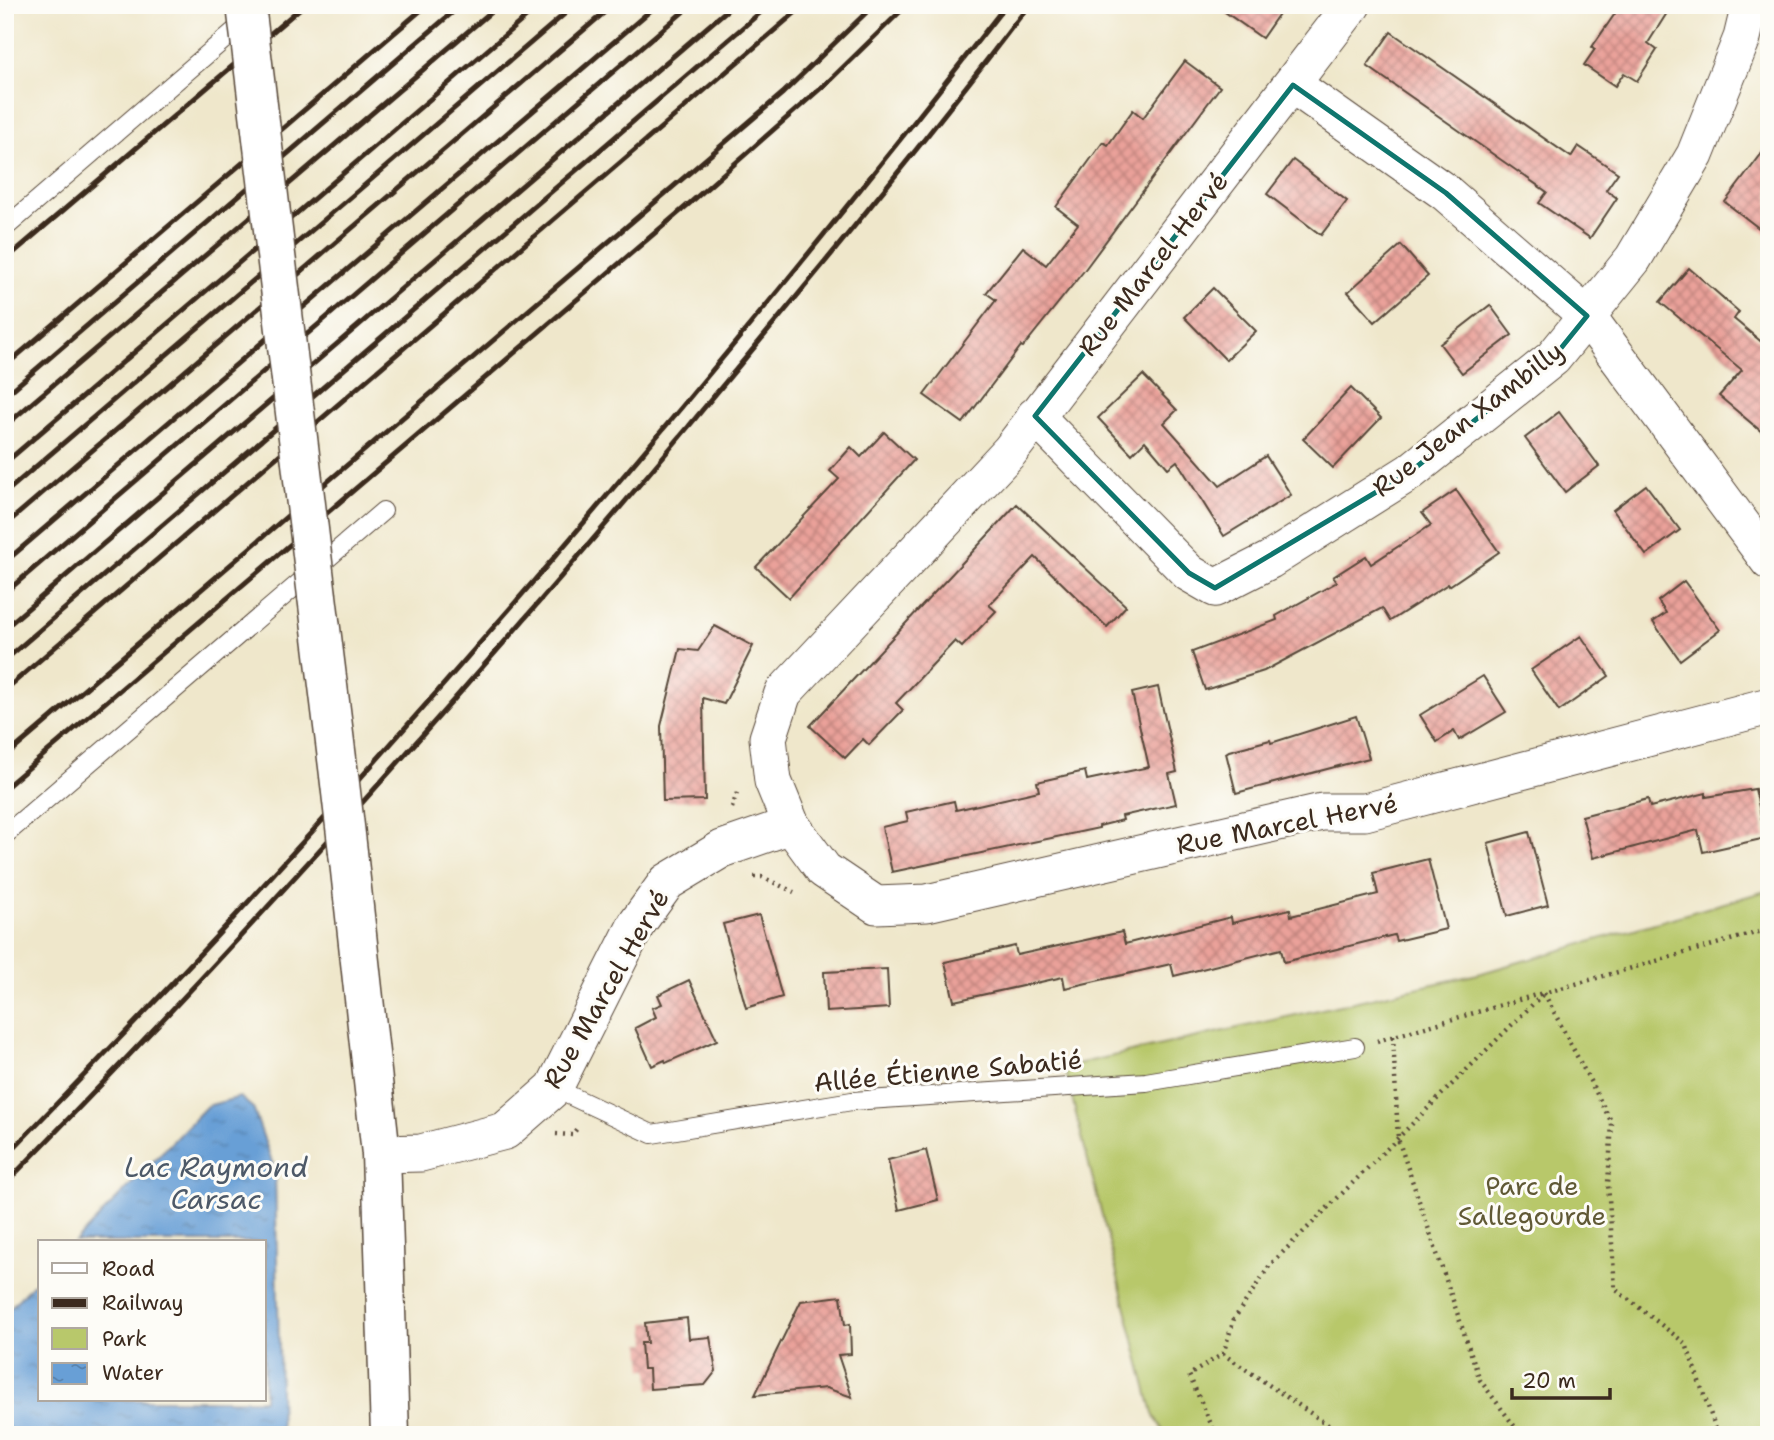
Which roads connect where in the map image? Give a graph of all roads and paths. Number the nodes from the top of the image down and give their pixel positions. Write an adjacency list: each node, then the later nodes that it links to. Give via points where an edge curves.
1 (246, 5): 20 (street, bridge)
2 (264, 5): 6 (lane)
3 (1352, 5): 5 (street, Rue Marcel Hervé)
4 (1750, 5): 7 (street, Rue Jean Xambilly, via 1742,38 1695,155 1633,258)
5 (1293, 85): 7 (street, via 1446,193); 8 (street, Rue Marcel Hervé)
6 (5, 228)
7 (1587, 316): 8 (street, Rue Jean Xambilly, via 1553,358 1410,472 1270,560 1215,588 1189,573); 10 (street)
8 (1035, 416): 12 (street, Rue Marcel Hervé, via 1010,450 783,693 768,738 773,781)
9 (383, 511): 13 (lane)
10 (1769, 561)
11 (1769, 706): 12 (street, Rue Marcel Hervé, via 1365,812 1322,812 927,903 876,905 824,870)
12 (791, 825): 18 (street, Rue Marcel Hervé, via 722,849 667,881 636,925)
13 (5, 835)
14 (1769, 929): 15 (path)
15 (1544, 993): 16 (path); 19 (path); 26 (path, via 1612,1124 1608,1183 1615,1289 1686,1344)
16 (1393, 1036): 17 (path); 19 (path)
17 (1355, 1047): 18 (lane, Allée Étienne Sabatié, via 1146,1082 852,1101 652,1134)
18 (554, 1088): 20 (street, Rue Marcel Hervé, via 505,1131 421,1153)
19 (1398, 1139): 21 (path, via 1270,1265 1234,1319); 25 (path, via 1480,1380)
20 (381, 1154): 22 (street)
21 (1223, 1354): 23 (path, via 1189,1375); 24 (path)
22 (390, 1435)
23 (1216, 1435)
24 (1343, 1435)
25 (1521, 1435)
26 (1718, 1435)

